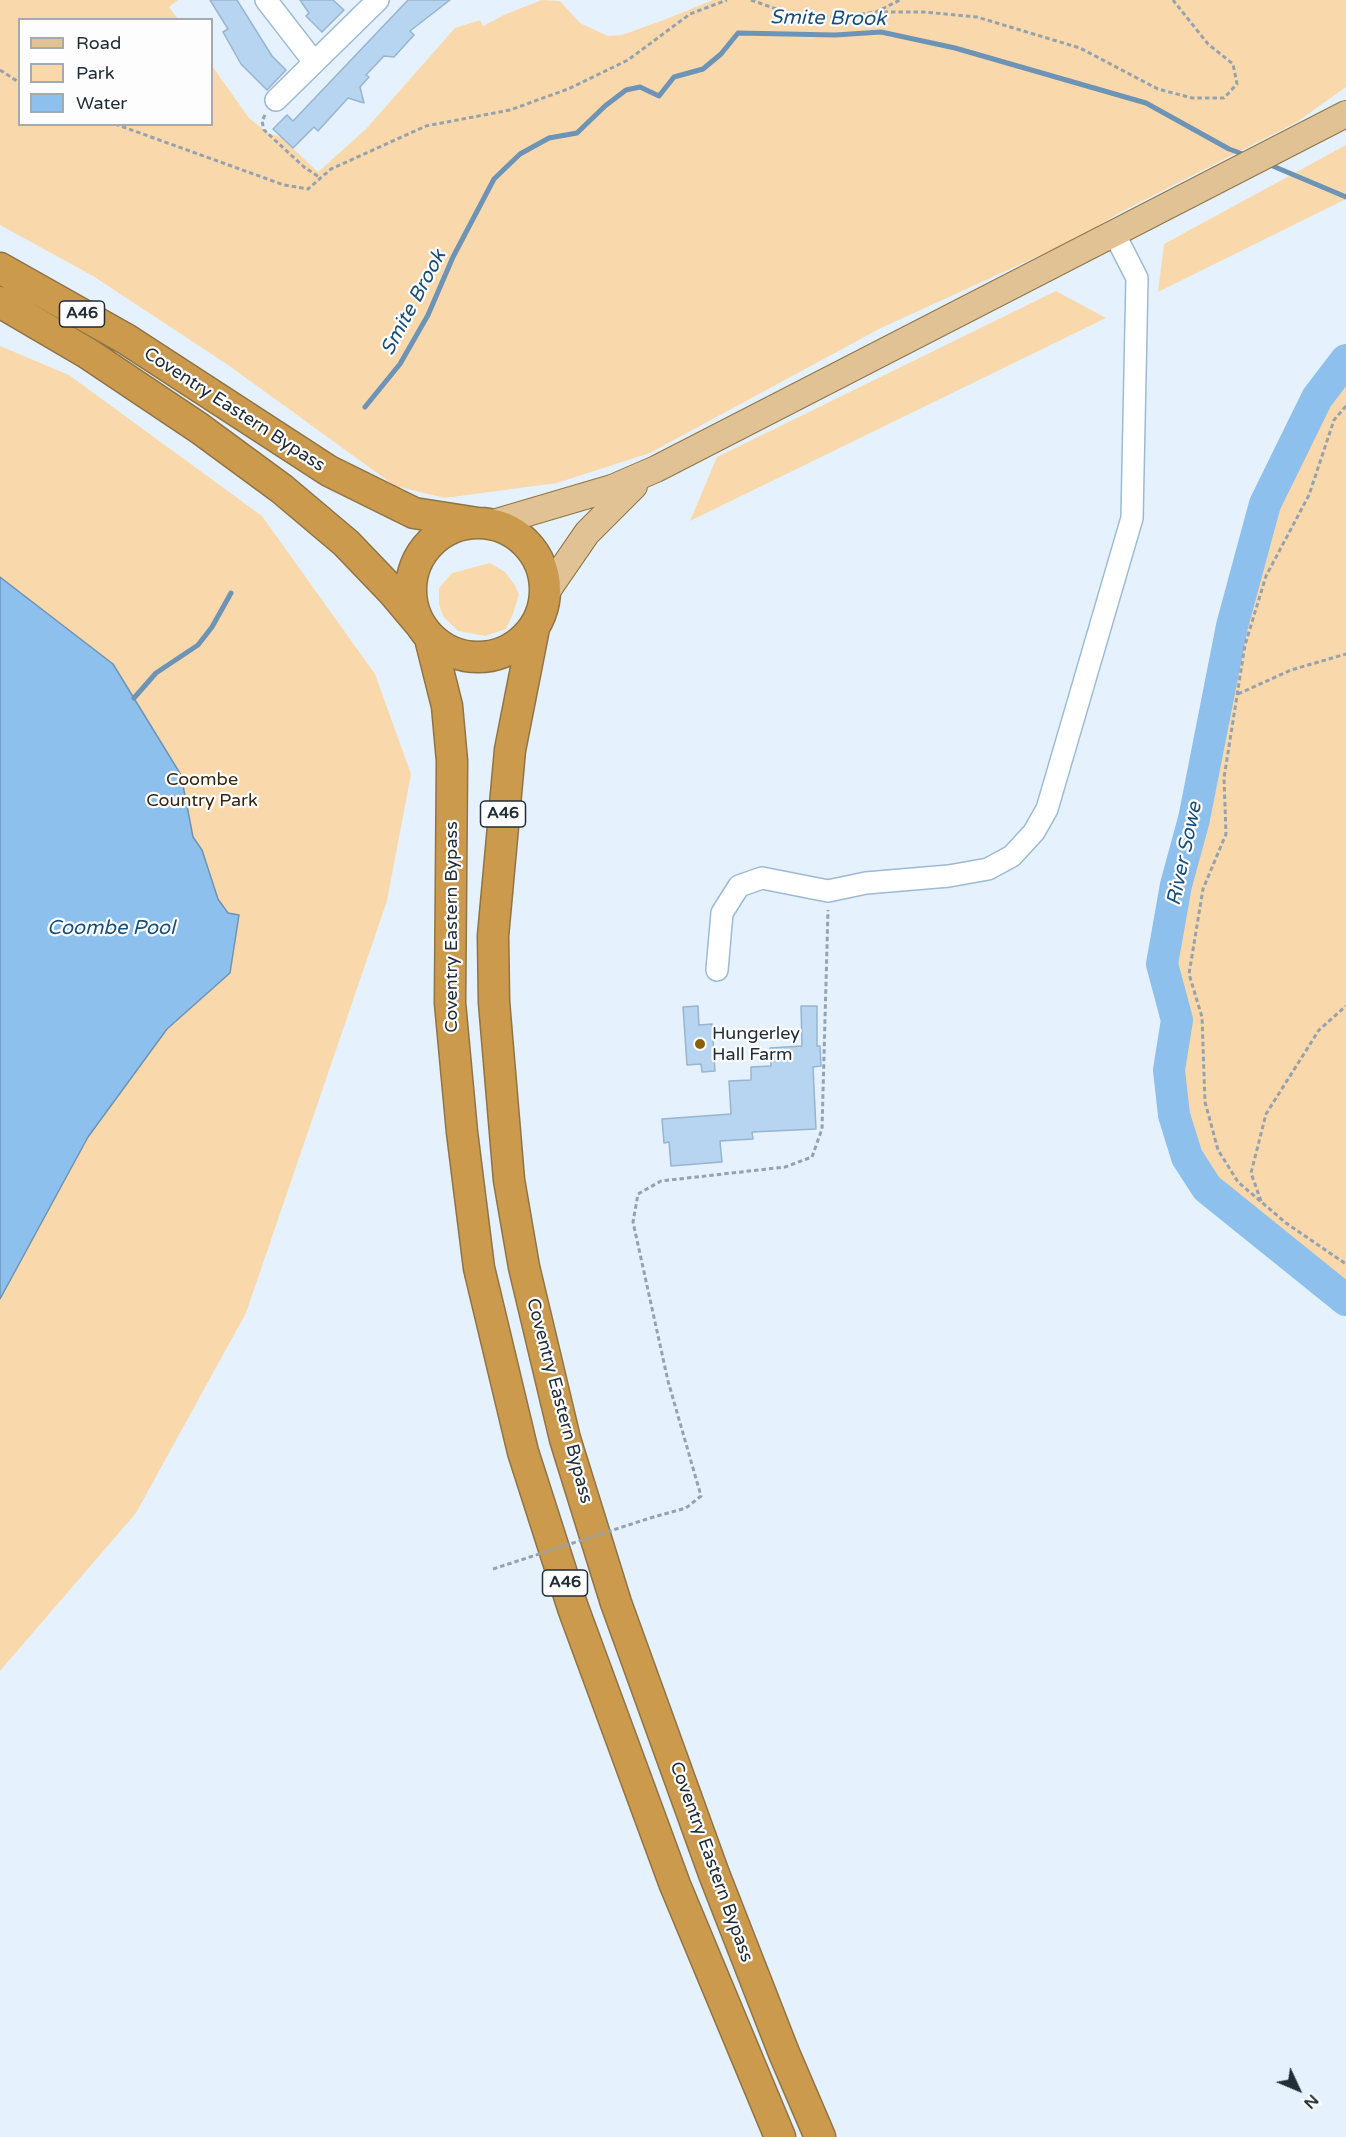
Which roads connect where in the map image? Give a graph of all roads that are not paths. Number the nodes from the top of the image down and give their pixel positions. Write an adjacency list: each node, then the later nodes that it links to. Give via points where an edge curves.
1 (267, 0): 3 (street)
2 (378, 0): 3 (street)
3 (314, 62): 4 (street)
4 (276, 100)
5 (1346, 114): 6 (main road)
6 (1115, 235): 9 (main road); 14 (street, via 1137,278 1132,518 1047,809 1034,832 1012,856 988,869 828,891 762,878 739,886 722,913)
7 (0, 268): 10 (highway, Coventry Eastern Bypass / A46, via 126,339 329,471 414,513)
8 (0, 302): 13 (highway, Coventry Eastern Bypass / A46, via 97,359 282,489 346,543)
9 (656, 469): 10 (main road, via 612,488); 11 (main road, via 610,507)
10 (484, 524): 11 (highway, via 510,531 532,549 544,575); 13 (highway, via 464,525 443,533 420,556 411,592)
11 (545, 594): 12 (highway)
12 (534, 628): 13 (highway, via 510,649 480,658 455,654); 16 (highway, Coventry Eastern Bypass / A46, via 510,750 493,936 494,1002 509,1180 524,1267 565,1439 616,1602 714,1874)
13 (425, 631): 15 (highway, Coventry Eastern Bypass / A46, via 447,706 451,750 450,1003 479,1268 523,1452 573,1608 675,1885)
14 (717, 970)
15 (780, 2137)
16 (820, 2137)

